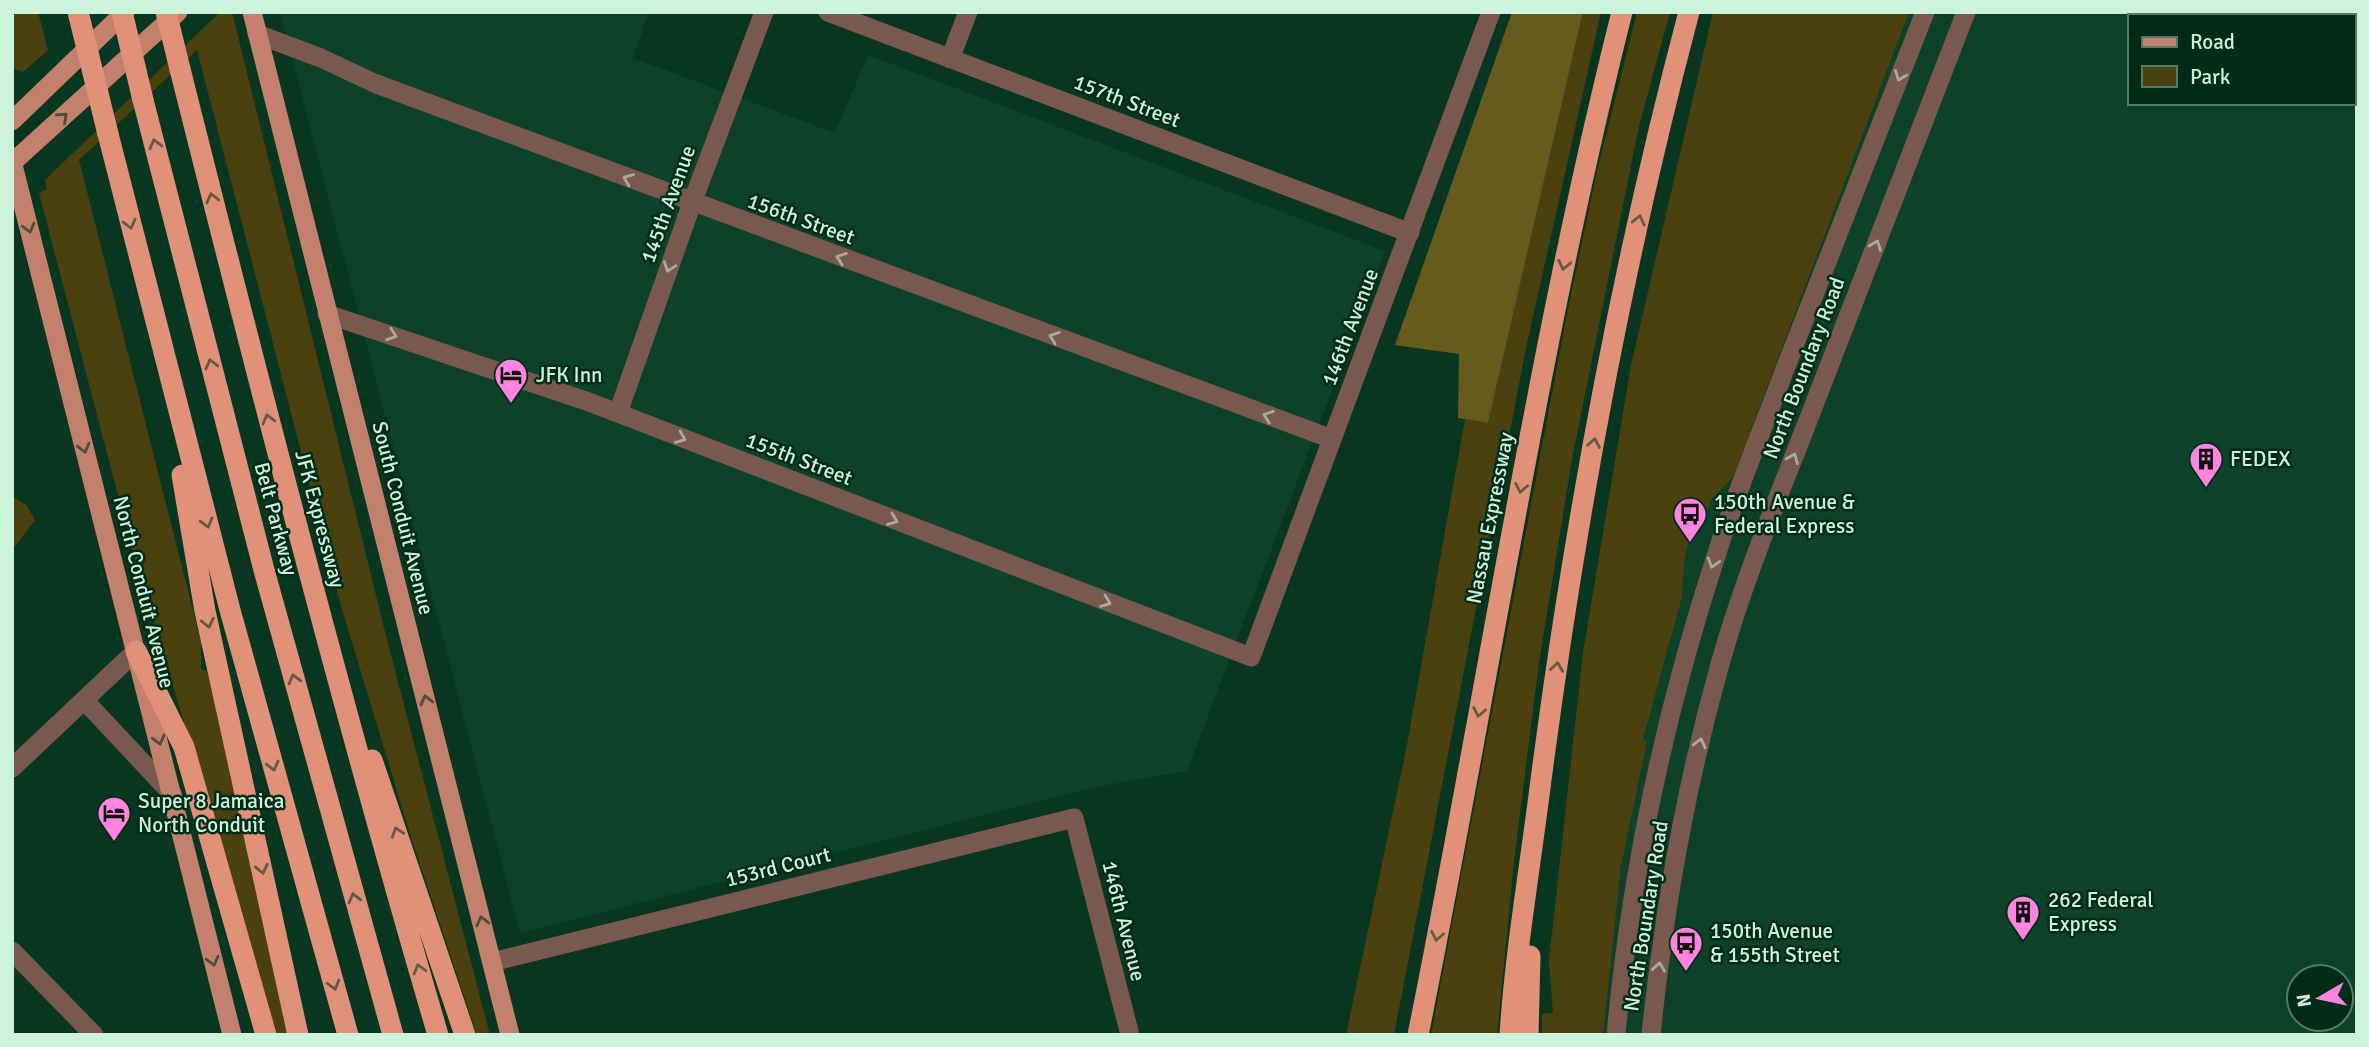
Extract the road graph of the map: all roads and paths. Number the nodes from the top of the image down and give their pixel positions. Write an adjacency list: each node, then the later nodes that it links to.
1 (78, 12): 21 (highway, one-way to 21, bridge)
2 (124, 12): 16 (main road); 39 (highway, Belt Parkway, one-way to 2, bridge)
3 (166, 12): 24 (highway, JFK Expressway, one-way to 3, bridge)
4 (178, 12): 17 (main road, one-way to 4)
5 (252, 12): 14 (main road, South Conduit Avenue)
6 (764, 12): 18 (street, 145th Avenue)
7 (828, 12): 15 (street, 157th Street)
8 (968, 12): 15 (street)
9 (1622, 12): 44 (highway, Nassau Expressway, one-way to 44)
10 (1689, 12): 30 (highway, one-way to 10)
11 (1925, 12): 47 (street, North Boundary Road, one-way to 47)
12 (1966, 12): 48 (street, North Boundary Road, one-way to 12)
13 (1489, 13): 19 (street, 146th Avenue)
14 (257, 34): 18 (street, 156th Street, one-way to 14); 20 (main road, South Conduit Avenue)
15 (950, 59): 19 (street, 157th Street)
16 (12, 121)
17 (12, 162): 25 (main road, North Conduit Avenue, one-way to 25)
18 (692, 203): 22 (street, 145th Avenue, one-way to 22); 23 (street, 156th Street, one-way to 18)
19 (1409, 233): 23 (street, 146th Avenue)
20 (327, 314): 22 (street, 155th Street, one-way to 22); 33 (main road, South Conduit Avenue, one-way to 20)
21 (159, 338): 37 (highway, one-way to 37); 38 (highway, one-way to 38)
22 (618, 413): 26 (street, 155th Street, one-way to 26)
23 (1332, 439): 26 (street, 146th Avenue)
24 (320, 617): 40 (highway, JFK Expressway, one-way to 24); 41 (highway, one-way to 24)
25 (136, 651): 27 (street); 29 (main road, North Conduit Avenue, one-way to 29); 36 (highway)
26 (1251, 657)
27 (84, 700): 28 (street); 29 (street)
28 (12, 768)
29 (173, 795): 35 (main road, North Conduit Avenue, one-way to 35)
30 (1538, 807): 45 (highway); 46 (highway)
31 (1074, 818): 33 (street, 153rd Court); 43 (street, 146th Avenue)
32 (12, 951): 34 (street)
33 (492, 962): 42 (main road, South Conduit Avenue)
34 (94, 1035)
35 (232, 1035)
36 (267, 1035)
37 (298, 1035)
38 (348, 1035)
39 (393, 1035)
40 (438, 1035)
41 (465, 1035)
42 (510, 1035)
43 (1130, 1035)
44 (1418, 1035)
45 (1510, 1035)
46 (1528, 1035)
47 (1616, 1035)
48 (1651, 1035)

